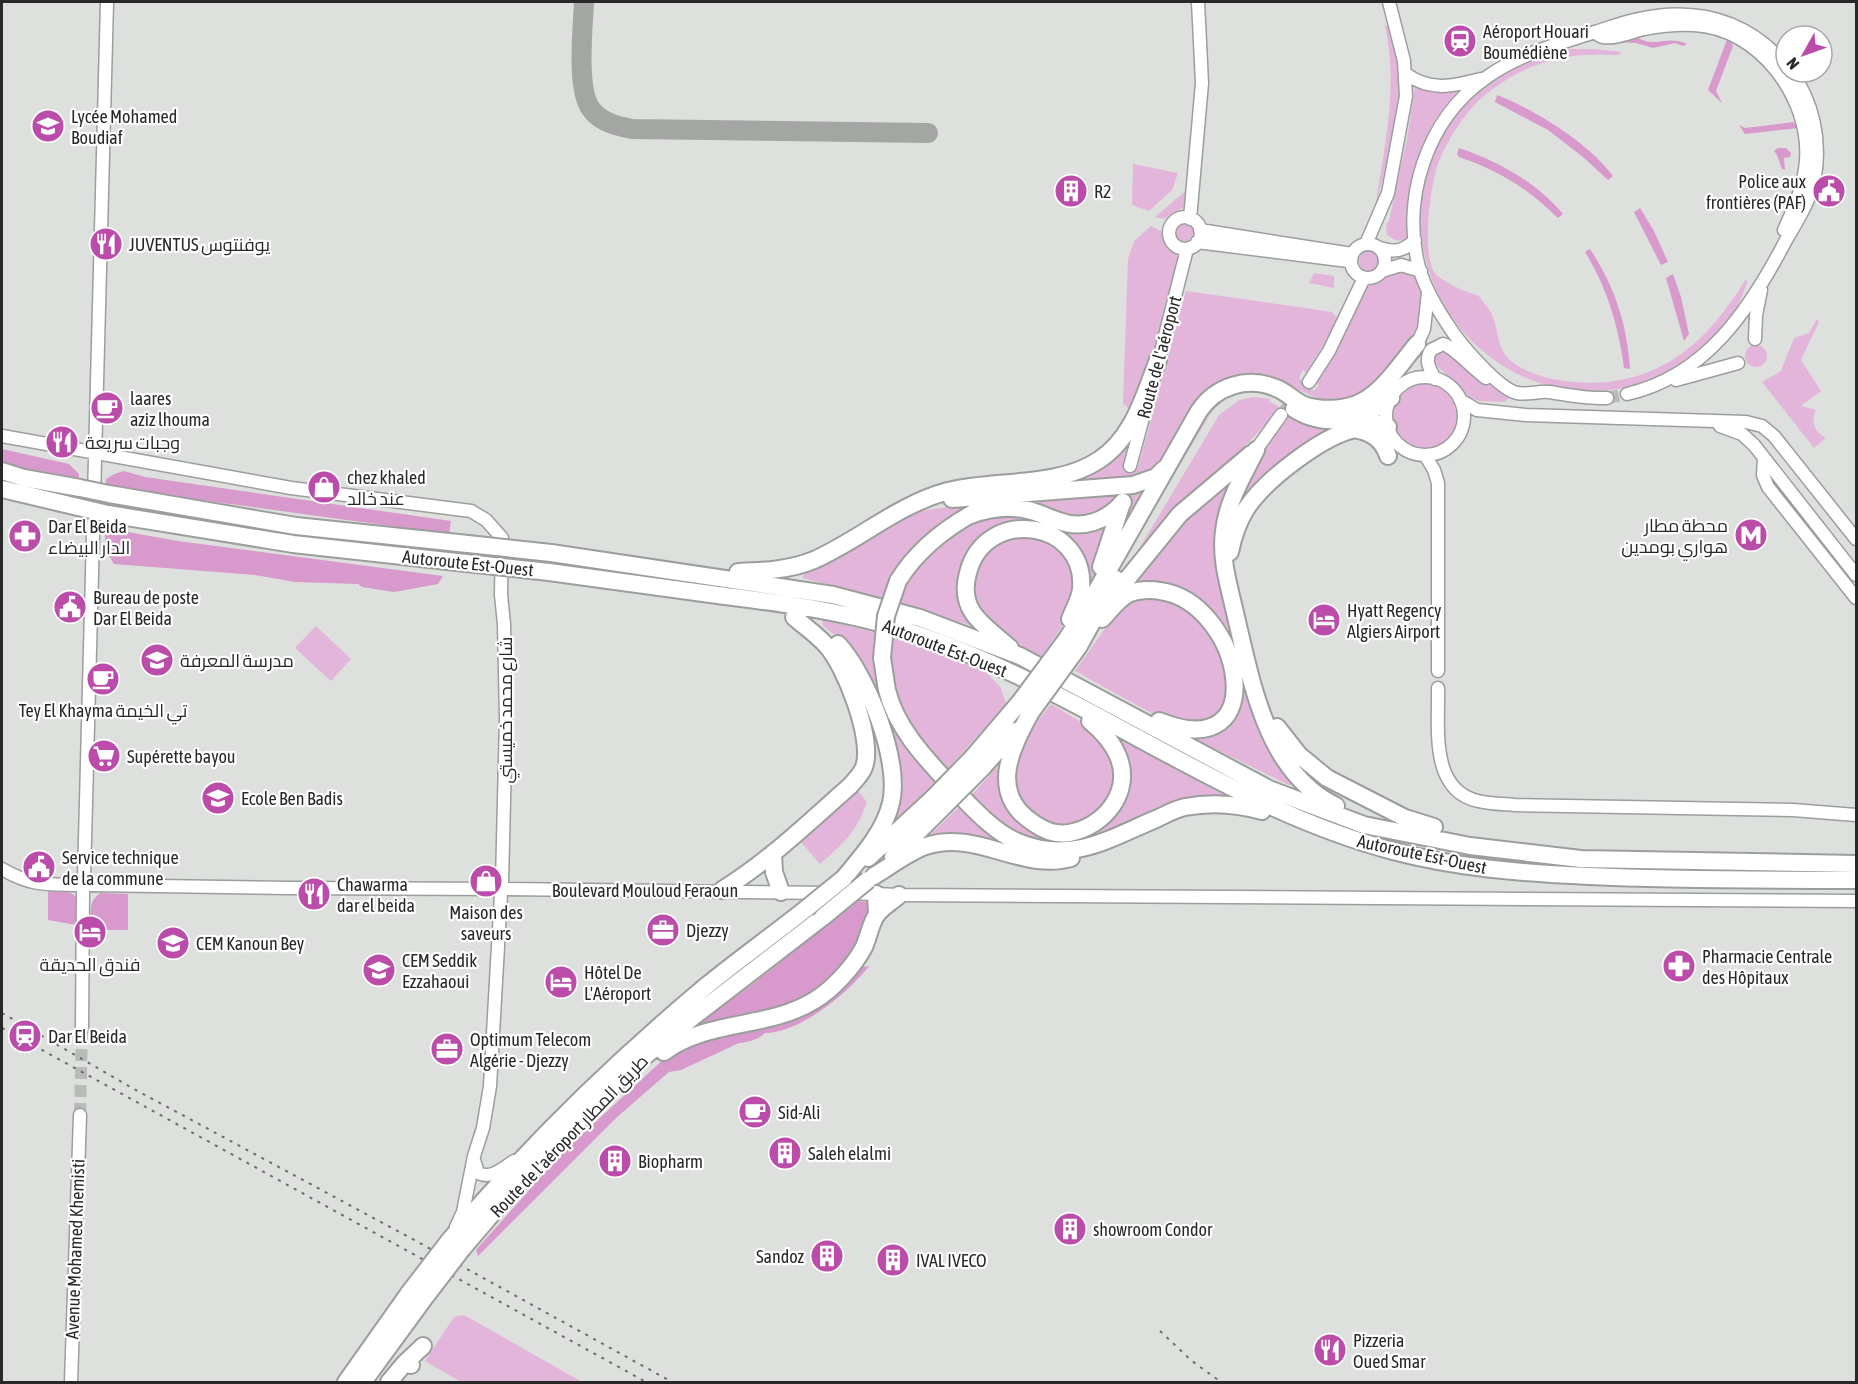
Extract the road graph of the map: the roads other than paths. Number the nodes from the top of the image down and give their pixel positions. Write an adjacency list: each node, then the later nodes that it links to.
1 (107, 2): 41 (main road)
2 (1198, 2): 9 (main road)
3 (1389, 2): 6 (main road)
4 (1595, 32): 5 (main road); 7 (main road); 15 (main road)
5 (1774, 52)
6 (1406, 74): 7 (main road); 12 (main road)
7 (1485, 78): 11 (main road)
8 (1798, 84): 15 (main road)
9 (1190, 219): 10 (main road); 10 (main road)
10 (1195, 240): 14 (main road); 23 (main road, Route de l'aéroport)
11 (1414, 240): 13 (main road); 16 (main road)
12 (1366, 244): 13 (main road); 14 (main road)
13 (1380, 248): 17 (main road)
14 (1352, 258): 18 (main road)
15 (1774, 262): 19 (main road)
16 (1421, 271): 17 (main road); 20 (main road)
17 (1382, 272): 18 (main road)
18 (1364, 278): 26 (main road)
19 (1763, 280): 21 (main road); 27 (main road)
20 (1428, 292): 22 (main road); 28 (main road)
21 (1755, 339)
22 (1417, 344): 29 (main road); 33 (highway)
23 (1158, 360): 46 (main road, Route de l'aéroport); 50 (highway)
24 (1738, 363): 27 (main road)
25 (1435, 379): 28 (main road); 29 (main road); 32 (main road)
26 (1309, 382)
27 (1663, 382): 30 (main road)
28 (1511, 391): 31 (main road)
29 (1395, 392): 33 (highway); 38 (main road)
30 (1627, 394)
31 (1607, 398)
32 (1460, 400): 35 (main road); 42 (main road)
33 (1326, 408): 36 (highway)
34 (1281, 415): 40 (main road)
35 (1685, 420): 44 (main road); 52 (main road)
36 (1199, 421): 38 (highway); 45 (highway); 58 (highway)
37 (1353, 429): 38 (highway); 43 (highway); 55 (highway)
38 (1388, 429): 42 (main road)
39 (2, 436): 41 (main road)
40 (1256, 450): 55 (highway); 58 (highway)
41 (95, 453): 80 (main road); 81 (main road, شارع محمد خميستي)
42 (1425, 455): 63 (main road)
43 (1388, 456)
44 (1764, 458): 54 (main road); 56 (main road)
45 (1169, 464): 49 (highway); 58 (highway)
46 (1130, 466)
47 (2, 471): 53 (highway, Autoroute Est-Ouest, bridge)
48 (2, 489): 57 (highway, Autoroute Est-Ouest, bridge)
49 (1008, 495): 50 (highway); 51 (highway)
50 (909, 505): 53 (highway)
51 (968, 516): 58 (highway); 72 (highway, bridge)
52 (1857, 539)
53 (696, 573): 62 (highway, Autoroute Est-Ouest)
54 (1857, 575)
55 (1230, 589): 60 (highway)
56 (1857, 598)
57 (759, 600): 59 (highway); 66 (highway, Autoroute Est-Ouest)
58 (1092, 611): 61 (highway)
59 (794, 617): 73 (highway); 77 (highway)
60 (1242, 640): 71 (highway); 74 (highway)
61 (1072, 643): 62 (highway); 65 (highway); 67 (highway, bridge)
62 (1020, 656): 65 (highway, Autoroute Est-Ouest)
63 (1438, 671)
64 (1438, 688): 69 (main road)
65 (1094, 694): 71 (highway, Autoroute Est-Ouest)
66 (1058, 696): 67 (highway); 70 (highway, Autoroute Est-Ouest)
67 (1025, 707): 68 (highway, bridge)
68 (940, 801): 77 (highway); 79 (highway)
69 (1857, 815)
70 (1317, 827): 72 (highway); 78 (highway, Autoroute Est-Ouest)
71 (1413, 833): 74 (highway, Autoroute Est-Ouest)
72 (1112, 839): 79 (highway)
73 (773, 853): 82 (highway); 83 (highway)
74 (1527, 853): 75 (highway, Autoroute Est-Ouest)
75 (1857, 864)
76 (2, 869): 80 (main road, Boulevard Mouloud Feraoun)
77 (844, 878): 90 (highway, Route de l'aéroport طريق المطار, bridge)
78 (1857, 880)
79 (873, 883): 83 (main road, Boulevard Mouloud Feraoun); 84 (main road, Boulevard Mouloud Feraoun); 86 (highway); 89 (highway, Route de l'aéroport طريق المطار, bridge)
80 (84, 884): 81 (main road, Boulevard Mouloud Feraoun); 87 (main road)
81 (502, 888): 82 (main road, Boulevard Mouloud Feraoun); 91 (main road, شارع محمد خميستي)
82 (722, 890): 83 (main road, Boulevard Mouloud Feraoun)
83 (781, 892)
84 (899, 895): 85 (main road, Boulevard Mouloud Feraoun); 86 (highway)
85 (1857, 902)
86 (877, 914): 89 (highway)
87 (82, 1029)
88 (80, 1115): 96 (main road, Avenue Mohamed Khemisti)
89 (564, 1135): 92 (highway, Route de l'aéroport طريق المطار)
90 (531, 1150): 91 (main road); 92 (highway, Route de l'aéroport طريق المطار)
91 (474, 1155): 92 (main road, شارع محمد خميستي)
92 (455, 1245): 93 (highway, bridge)
93 (416, 1297): 95 (highway); 97 (highway)
94 (423, 1346): 100 (highway)
95 (384, 1353): 98 (highway); 99 (highway)
96 (71, 1383)
97 (346, 1383)
98 (363, 1383)
99 (372, 1383)
100 (390, 1383)

